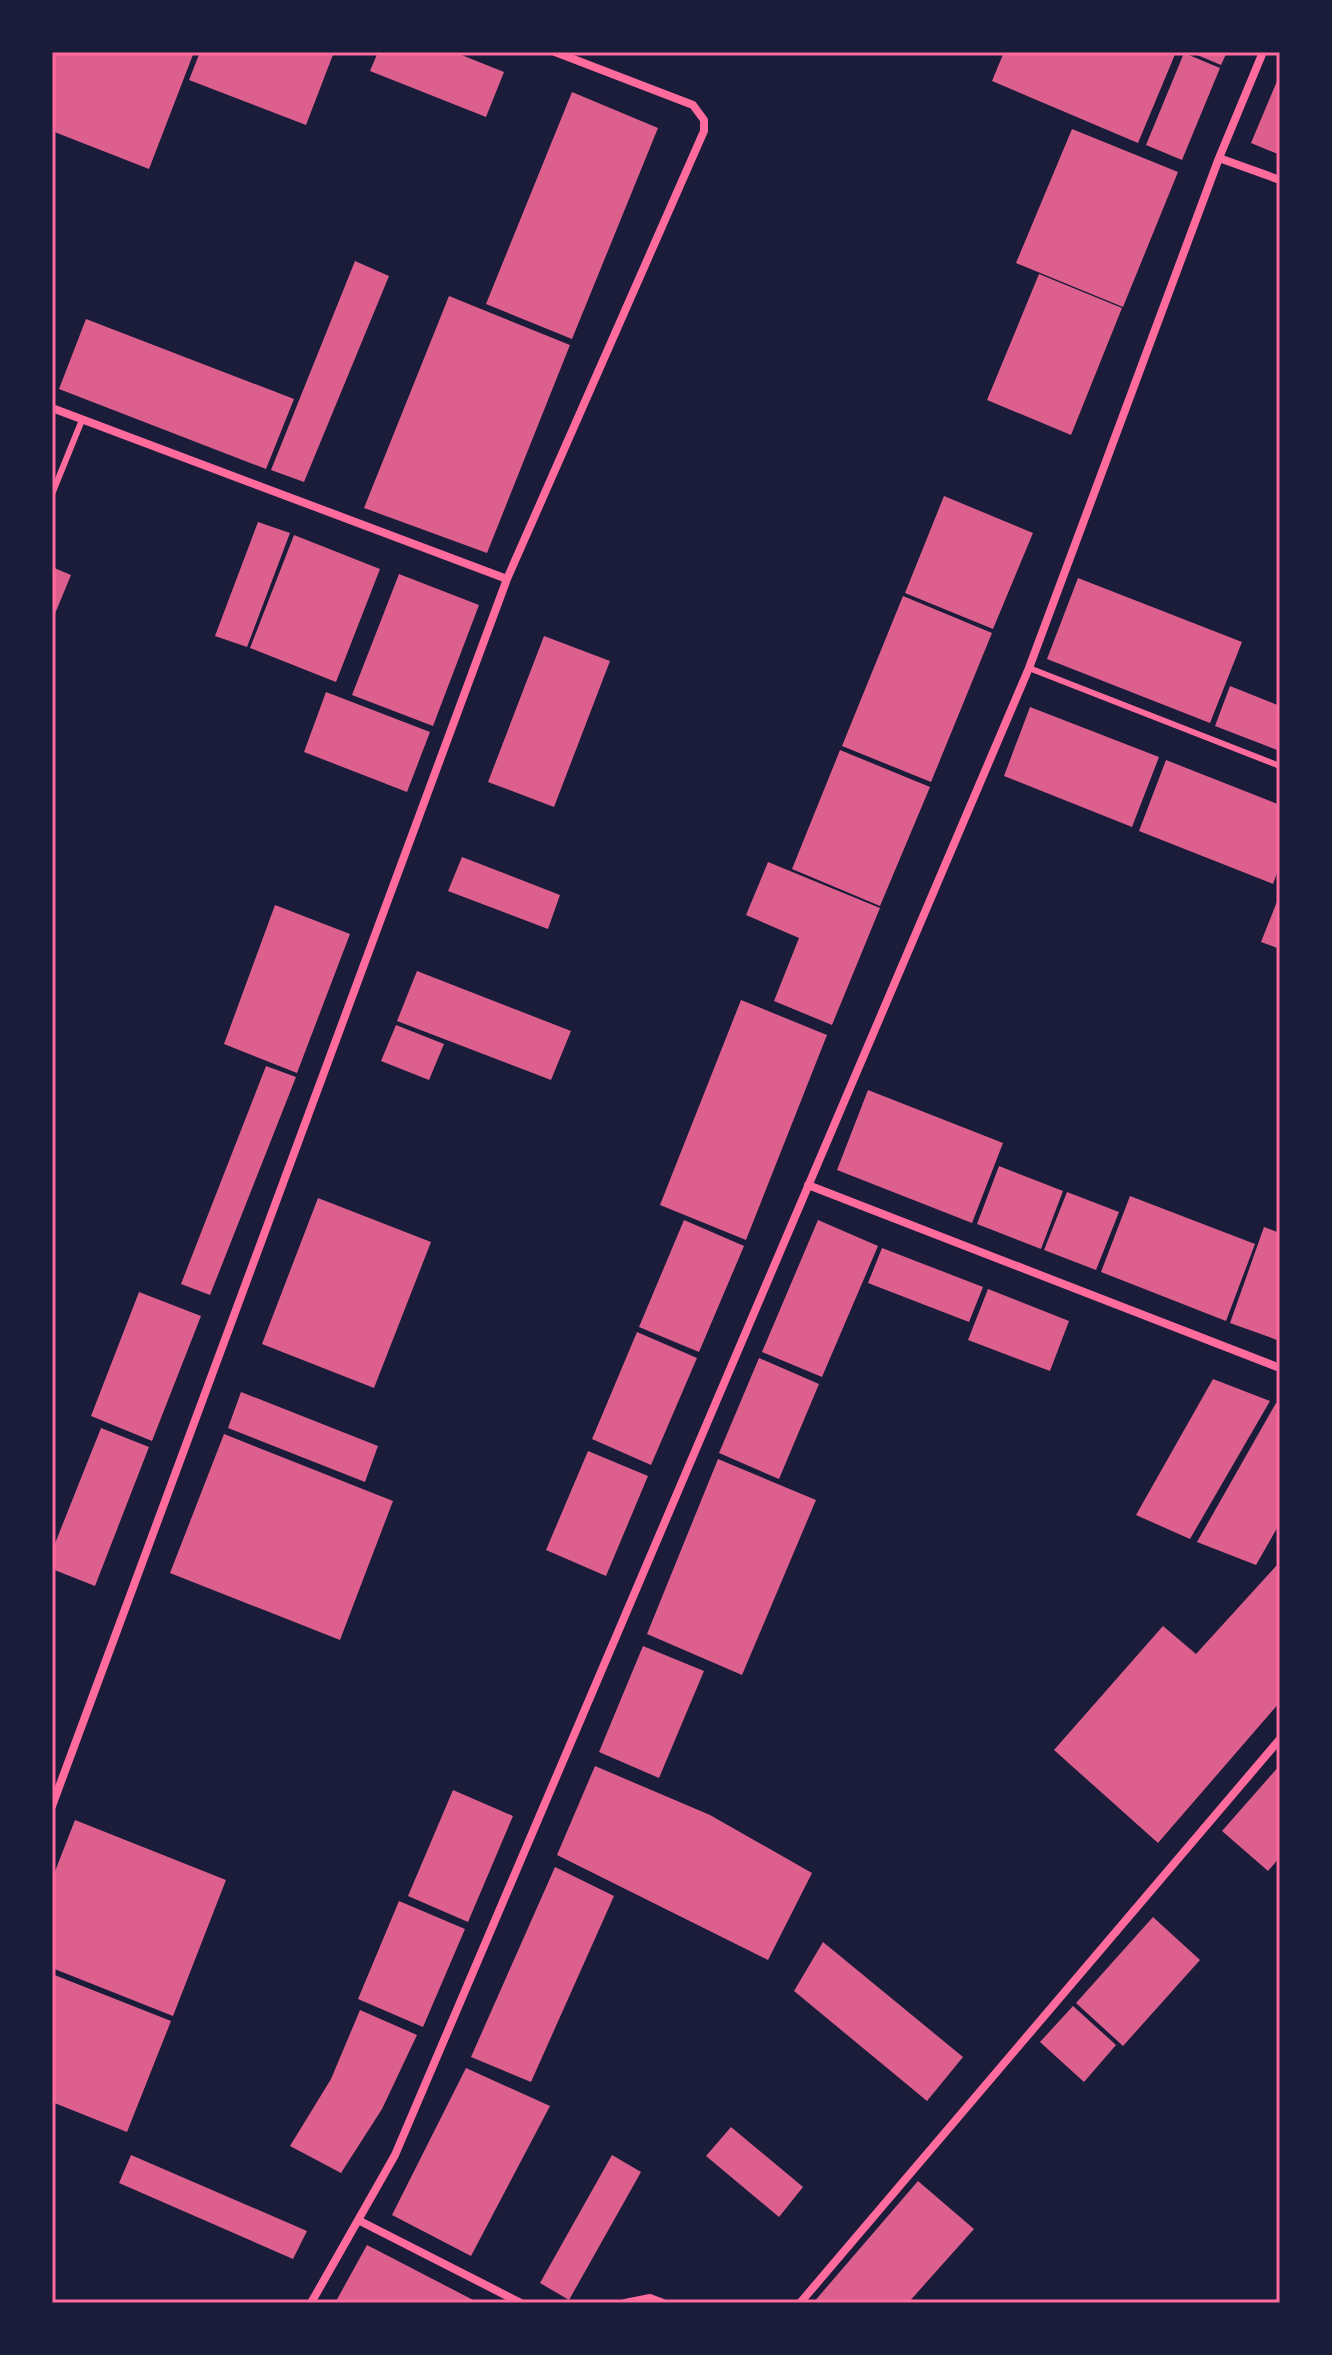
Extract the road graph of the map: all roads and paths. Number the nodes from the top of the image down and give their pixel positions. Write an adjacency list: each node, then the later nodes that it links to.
1 (555, 52): 8 (street)
2 (1263, 52): 3 (street)
3 (1219, 158): 4 (street); 9 (street)
4 (1280, 180)
5 (52, 408): 6 (street)
6 (82, 420): 7 (lane); 8 (street)
7 (52, 494)
8 (507, 579): 14 (street)
9 (1029, 668): 10 (lane); 11 (street)
10 (1280, 766)
11 (808, 1185): 12 (street); 15 (street)
12 (1280, 1368)
13 (1280, 1739): 20 (street)
14 (52, 1806)
15 (358, 2220): 16 (street); 17 (street)
16 (311, 2303)
17 (521, 2303)
18 (625, 2303): 19 (street)
19 (663, 2303)
20 (800, 2303)

